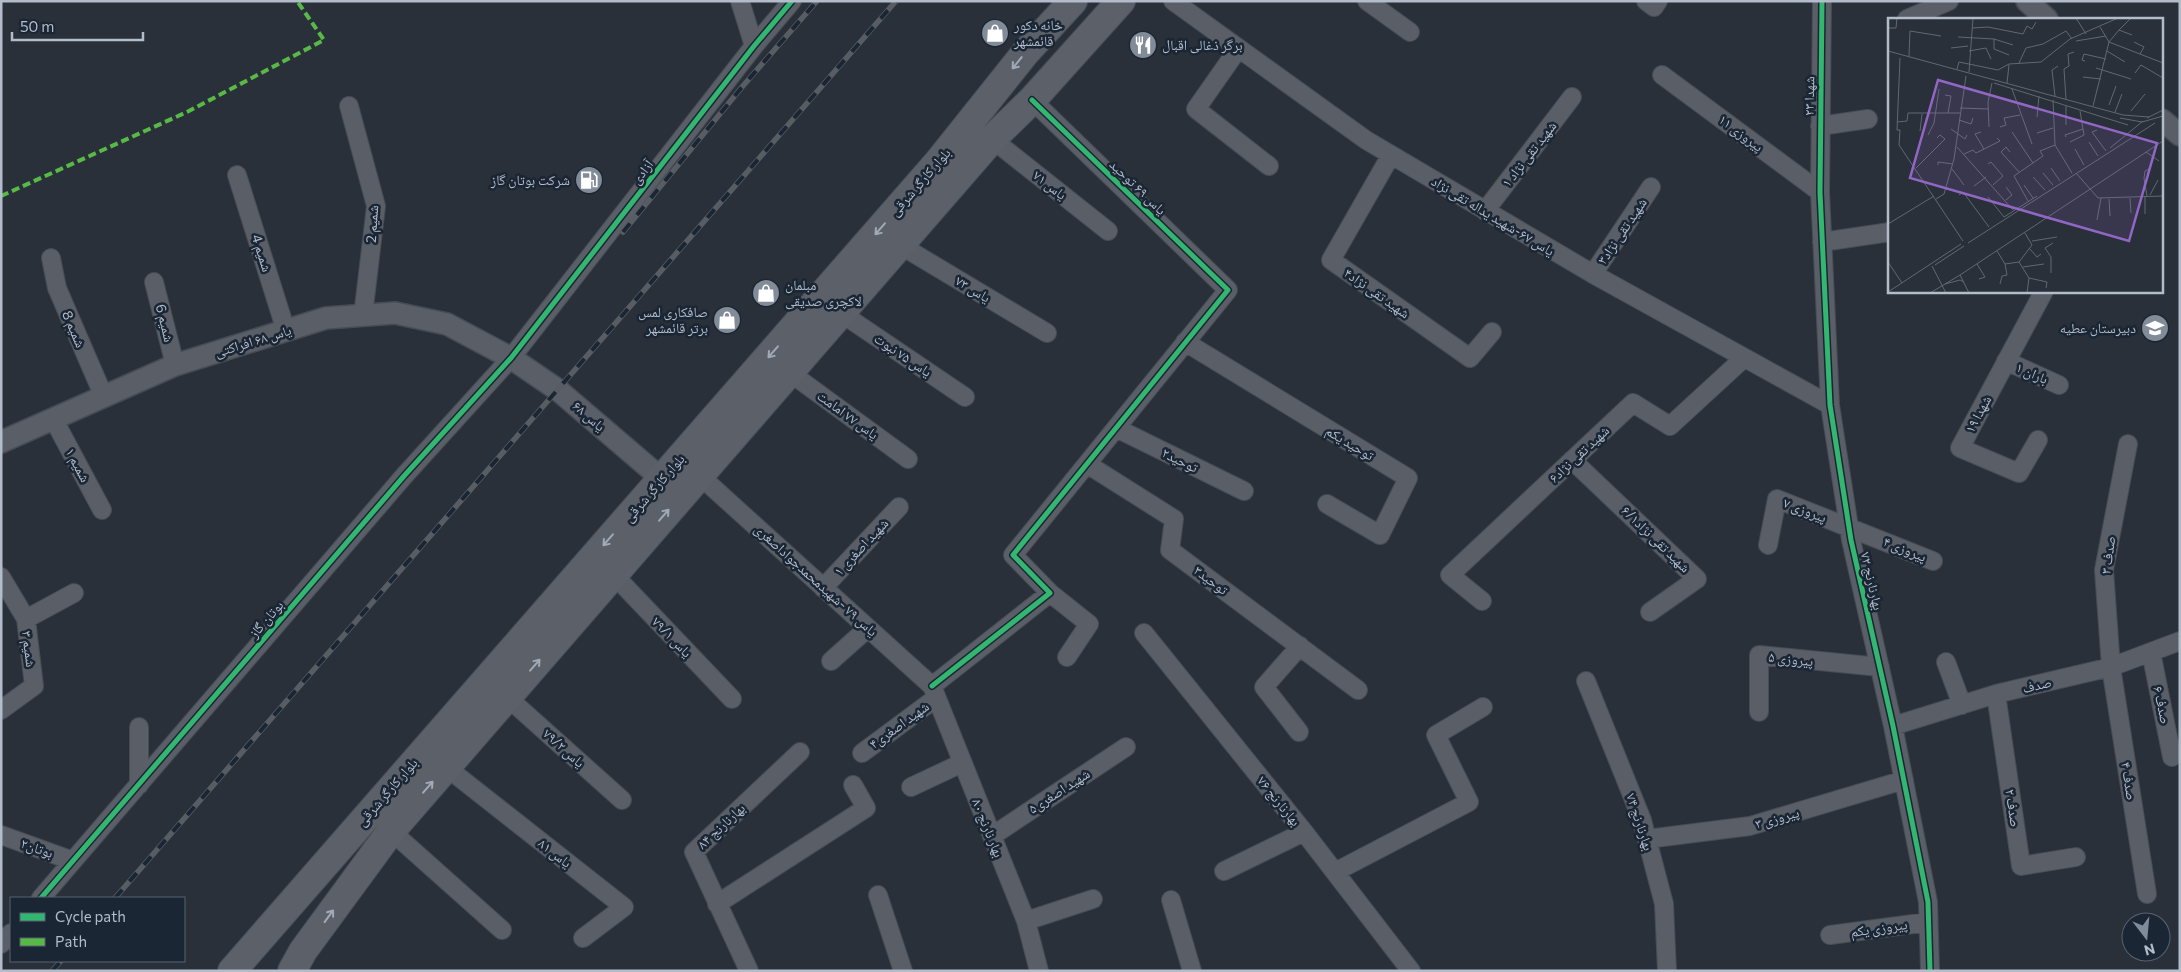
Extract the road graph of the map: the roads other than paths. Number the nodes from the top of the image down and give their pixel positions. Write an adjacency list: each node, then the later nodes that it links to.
1 (740, 1): 13 (street)
2 (792, 1): 13 (street, آزادی)
3 (1073, 1): 62 (main road, بلوار کارگر شرقی, one-way to 62)
4 (1121, 1): 17 (main road, بلوار کارگر شرقی)
5 (1173, 1): 14 (street, یاس ۶۷-شهید یداله تقی نژاد)
6 (1367, 1): 12 (street)
7 (1822, 1): 21 (street, شهدا ۲۳)
8 (1949, 1): 10 (street)
9 (2027, 1): 11 (street)
10 (1909, 18)
11 (2046, 18)
12 (1410, 32)
13 (754, 46): 44 (street, آزادی)
14 (1238, 49): 24 (street, یاس ۶۷-شهید یداله تقی نژاد); 25 (street)
15 (1662, 75): 28 (street, پیروزی ۱۱)
16 (1572, 97): 29 (street, شهید تقی نژاد ۱)
17 (1032, 100): 23 (main road, بلوار کارگر شرقی); 43 (street, یاس ۶۹ توحید)
18 (349, 106): 39 (street, شمیم 2)
19 (1868, 119): 21 (street)
20 (2164, 122): 22 (street)
21 (1820, 126): 28 (street, شهدا ۲۳)
22 (2180, 135)
23 (992, 139): 30 (street, یاس ۷۱); 33 (main road, بلوار کارگر شرقی)
24 (1391, 155): 29 (street, یاس ۶۷-شهید یداله تقی نژاد); 41 (street, شهید تقی نژاد۴)
25 (1269, 166)
26 (238, 175): 40 (street, شمیم 4)
27 (1651, 187): 35 (street, شهید تقی نژاد۳)
28 (1820, 192): 32 (street, بهارنارنج ۷۲)
29 (1485, 211): 35 (street, یاس ۶۷-شهید یداله تقی نژاد)
30 (1108, 231)
31 (1888, 232): 32 (street)
32 (1822, 242): 52 (street, بهارنارنج ۷۲)
33 (900, 245): 38 (main road, بلوار کارگر شرقی); 42 (street, یاس ۷۳)
34 (51, 258): 50 (street, شمیم 8)
35 (1592, 274): 45 (street, یاس ۶۷-شهید یداله تقی نژاد)
36 (154, 282): 47 (street, شمیم 6)
37 (2043, 292): 46 (street, شهدا ۱۹)
38 (841, 313): 48 (main road, بلوار کارگر شرقی); 51 (street, یاس ۷۵ نبوت)
39 (363, 316): 40 (street, یاس ۶۸ افراکتی); 44 (street, یاس ۶۸ افراکتی)
40 (286, 331): 47 (street, یاس ۶۸ افراکتی)
41 (1492, 332)
42 (1047, 333)
43 (1186, 342): 54 (street); 64 (street, توحید یکم)
44 (511, 358): 62 (street, یاس ۶۸); 108 (street, بوتان گاز)
45 (1744, 358): 52 (street, یاس ۶۷-شهید یداله تقی نژاد); 59 (street, شهید تقی نژاد۶)
46 (2006, 361): 49 (street, باران ۱); 55 (street, شهدا ۱۹)
47 (175, 365): 50 (street, یاس ۶۸ افراکتی)
48 (789, 372): 58 (street, یاس ۷۷ امامت); 61 (main road, بلوار کارگر شرقی)
49 (2059, 385)
50 (104, 397): 53 (street, یاس ۶۸ افراکتی)
51 (965, 397)
52 (1830, 406): 67 (street, بهارنارنج ۷۲)
53 (54, 420): 56 (street, یاس ۶۸ افراکتی); 66 (street, شمیم ۱)
54 (1116, 428): 60 (street); 63 (street, توحید۲)
55 (2038, 440)
56 (1, 442)
57 (2128, 444): 87 (street, صدف ۳)
58 (908, 459)
59 (1572, 460): 75 (street, شهید تقی نژاد۶); 76 (street, شهید تقی نژاد۶/۱)
60 (1087, 464): 73 (street); 81 (street, توحید۳)
61 (699, 474): 70 (main road, بلوار کارگر شرقی, one-way to 61); 72 (street, یاس ۷۹ -شهیدمحمدجواداصغری)
62 (662, 479): 134 (main road, بلوار کارگر شرقی, one-way to 134)
63 (1244, 491)
64 (1326, 504)
65 (899, 507): 72 (street, شهید اصغری ۱)
66 (102, 510)
67 (1849, 526): 68 (street, پیروزی ۷); 69 (street, پیروزی ۴); 86 (street, بهارنارنج ۷۲)
68 (1768, 544)
69 (1933, 561)
70 (613, 574): 92 (main road, بلوار کارگر شرقی, one-way to 70); 93 (street, یاس ۷۹/۱)
71 (1, 577): 77 (street, شمیم ۳)
72 (823, 588): 78 (street, یاس ۷۹ -شهیدمحمدجواداصغری)
73 (1050, 592): 83 (street); 90 (street, شهید اصغری۴)
74 (74, 593): 77 (street)
75 (1482, 601)
76 (1650, 612)
77 (26, 619): 96 (street, شمیم ۳)
78 (868, 628): 84 (street); 90 (street, یاس ۷۹ -شهیدمحمدجواداصغری)
79 (1144, 633): 113 (street, بهارنارنج ۷۶)
80 (2180, 641): 82 (street, صدف)
81 (1300, 646): 89 (street, توحید۳); 100 (street)
82 (2151, 652): 87 (street, صدف); 104 (street, صدف ۶)
83 (1067, 657)
84 (830, 661)
85 (1946, 662): 94 (street)
86 (1880, 667): 97 (street, پیروزی ۵); 98 (street, بهارنارنج ۷۲)
87 (2111, 667): 91 (street, صدف); 121 (street, صدف ۴)
88 (1586, 681): 116 (street, بهارنارنج ۷۴)
89 (1358, 690)
90 (934, 692): 103 (street, شهید اصغری۴); 105 (street, بهار نارنج ۸۰)
91 (1996, 694): 94 (street, صدف); 117 (street, صدف ۲)
92 (507, 697): 106 (main road, بلوار کارگر شرقی); 111 (street, یاس ۷۹/۲)
93 (732, 699)
94 (1962, 705): 98 (street, صدف)
95 (1483, 707): 120 (street)
96 (1, 710)
97 (1759, 712)
98 (1893, 726): 107 (street, بهارنارنج ۷۲)
99 (140, 727): 108 (street)
100 (1299, 732)
101 (1126, 747): 115 (street, شهید اصغری۵)
102 (800, 752): 126 (street, بهارنارنج ۸۴)
103 (862, 752)
104 (2172, 757)
105 (962, 763): 110 (street); 115 (street, بهار نارنج ۸۰)
106 (446, 767): 112 (main road, بلوار کارگر شرقی, one-way to 106); 132 (street, یاس ۸۱)
107 (1904, 780): 116 (street, پیروزی ۳); 128 (street, بهارنارنج ۷۲)
108 (139, 785): 118 (street, بوتان گاز)
109 (854, 785): 126 (street)
110 (911, 787)
111 (622, 800)
112 (391, 830): 129 (street); 135 (main road, بلوار کارگر شرقی, one-way to 112)
113 (1304, 832): 119 (street); 120 (street, بهارنارنج ۷۶)
114 (1, 835): 118 (street, بوتان۲)
115 (992, 836): 127 (street, بهار نارنج ۸۰)
116 (1647, 839): 141 (street, بهارنارنج ۷۴)
117 (2076, 857)
118 (73, 860): 123 (street, بوتان گاز)
119 (1224, 871)
120 (1335, 872): 140 (street, بهارنارنج ۷۶)
121 (2147, 894)
122 (878, 895): 137 (street)
123 (42, 897)
124 (1094, 900): 127 (street)
125 (1171, 900): 139 (street)
126 (717, 904): 136 (street, بهارنارنج ۸۴)
127 (1026, 921): 138 (street, بهار نارنج ۸۰)
128 (1928, 922): 131 (street, پیروزی یکم); 142 (street, بهارنارنج ۷۲)
129 (502, 930)
130 (10, 934): 133 (street)
131 (1830, 935)
132 (583, 938)
133 (1, 944)
134 (241, 965)
135 (294, 966)
136 (749, 971)
137 (902, 971)
138 (1038, 971)
139 (1192, 971)
140 (1411, 971)
141 (1667, 971)
142 (1930, 971)

